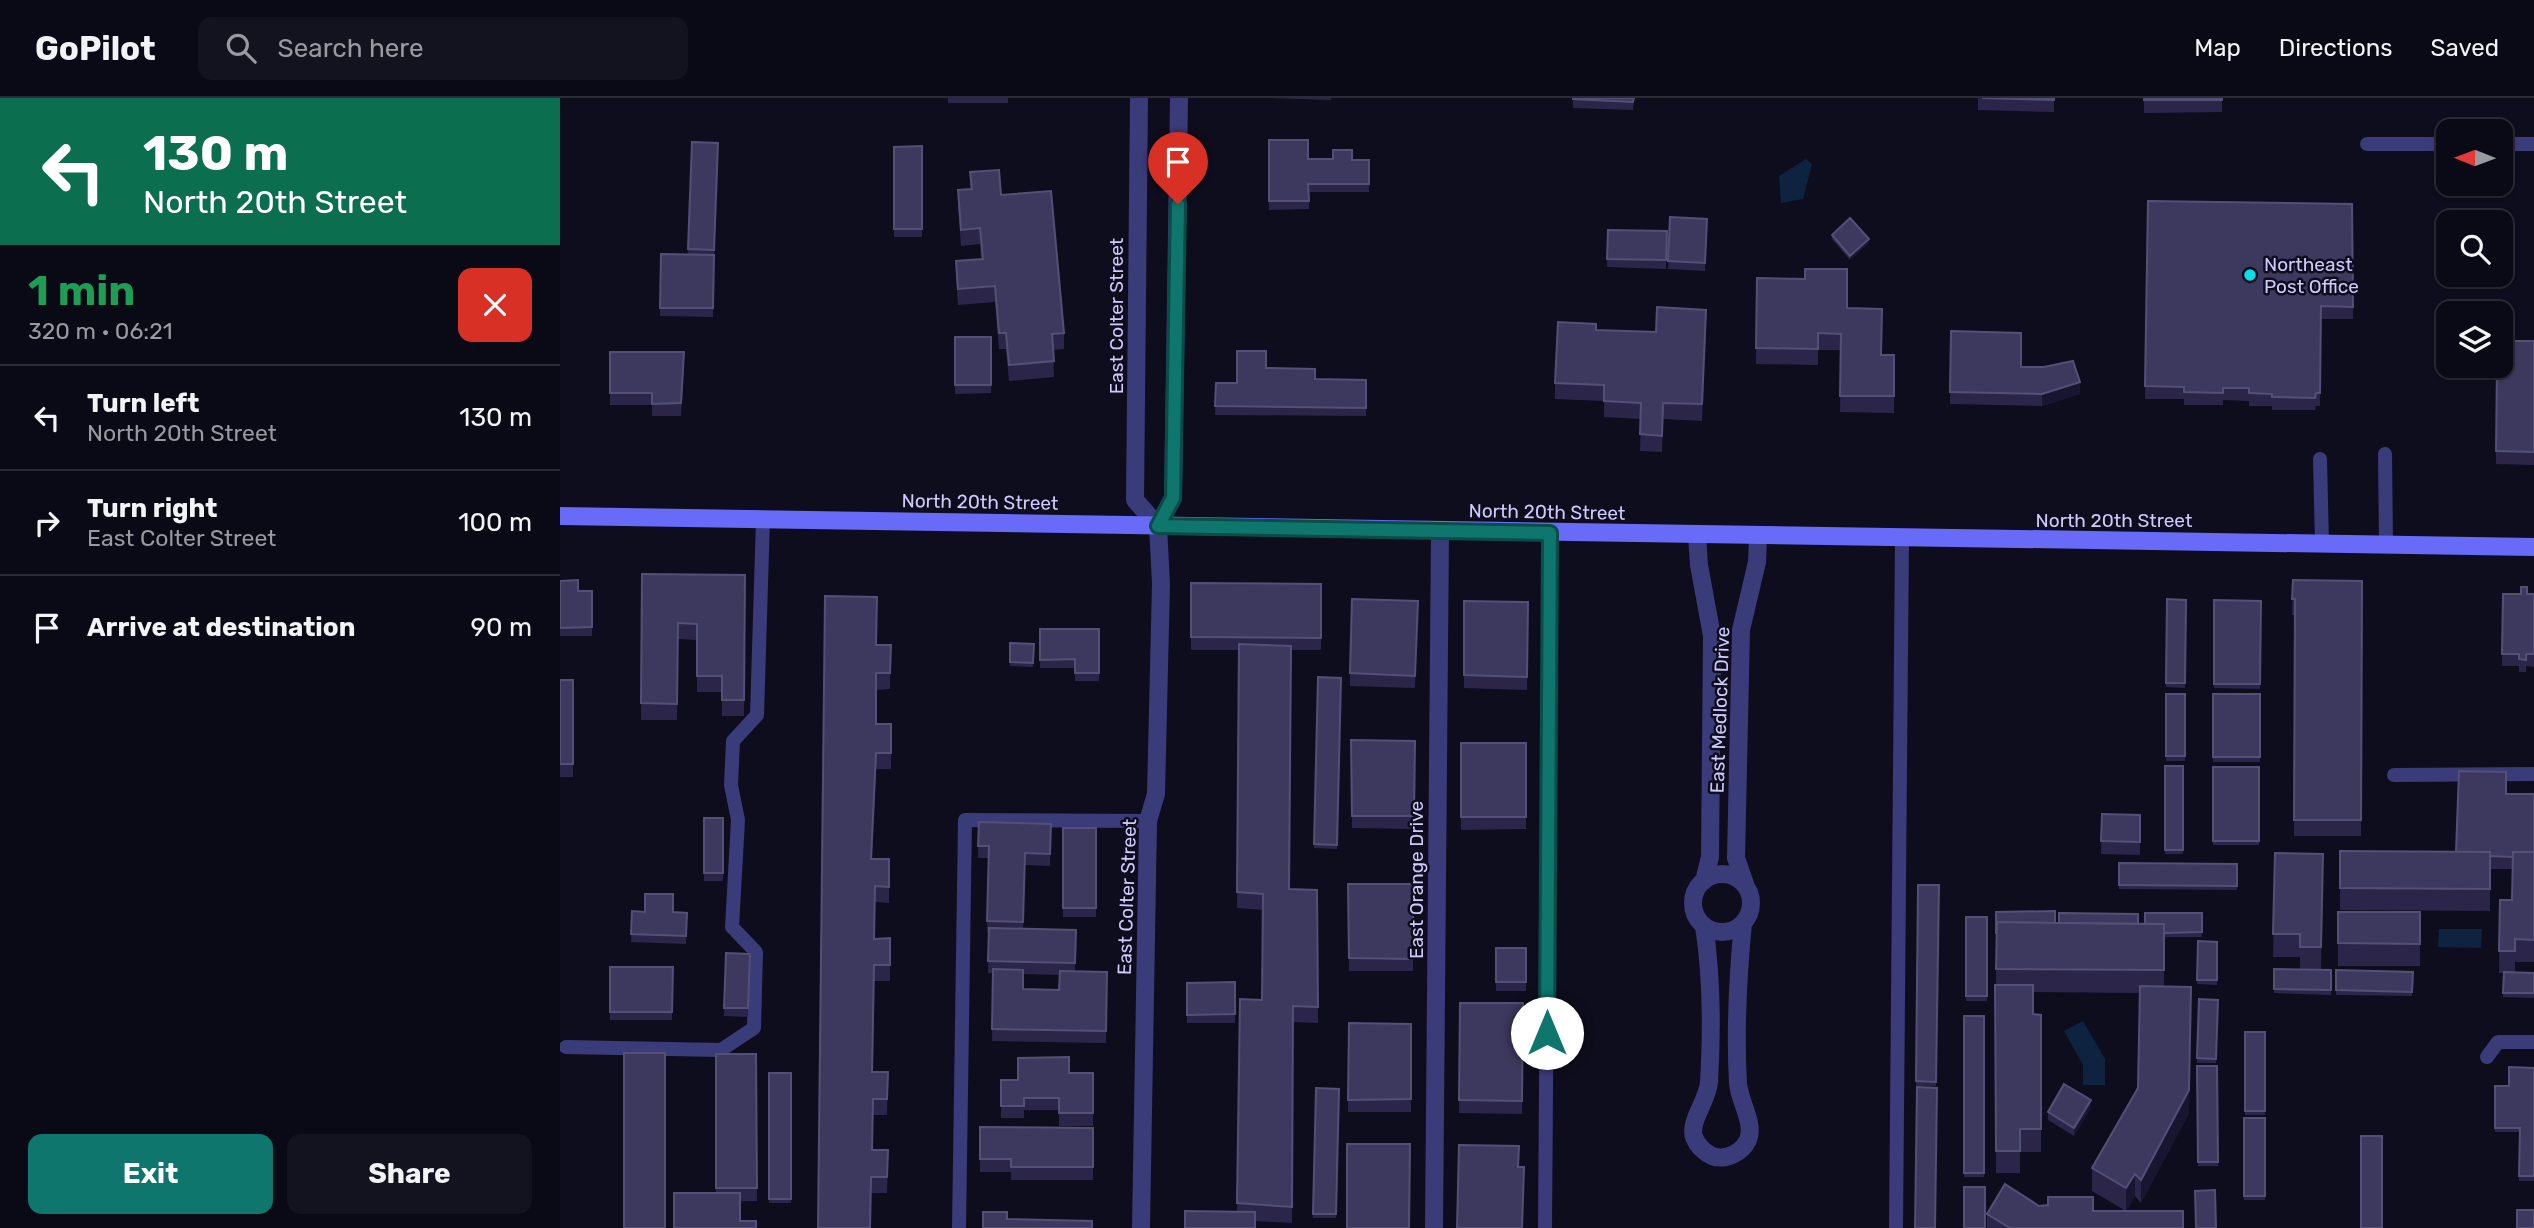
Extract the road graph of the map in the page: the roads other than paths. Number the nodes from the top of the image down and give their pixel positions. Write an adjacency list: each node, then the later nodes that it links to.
1 (1139, 98): 11 (street, East Colter Street)
2 (1179, 98): 11 (street, East Colter Street)
3 (2367, 144): 4 (lane)
4 (2436, 144)
5 (2513, 144): 6 (lane)
6 (2534, 144)
7 (2385, 454): 18 (lane)
8 (2320, 459): 17 (lane)
9 (560, 516): 10 (street, North 20th Street)
10 (763, 519): 11 (street, North 20th Street); 28 (lane)
11 (1158, 526): 12 (street, North 20th Street); 22 (street, East Colter Street)
12 (1440, 532): 13 (street, North 20th Street); 32 (street, East Orange Drive)
13 (1550, 533): 14 (street, North 20th Street); 33 (lane)
14 (1697, 535): 15 (street, North 20th Street); 23 (street, East Medlock Drive)
15 (1758, 537): 16 (street, North 20th Street); 24 (street, East Medlock Drive)
16 (1902, 539): 17 (street, North 20th Street); 34 (lane)
17 (2322, 544): 18 (street, North 20th Street)
18 (2386, 545): 19 (street, North 20th Street)
19 (2534, 547)
20 (2534, 774): 21 (lane)
21 (2394, 775)
22 (1148, 821): 30 (lane); 31 (street, East Colter Street)
23 (1704, 881): 24 (street); 26 (street, East Medlock Drive)
24 (1745, 884): 25 (street, East Medlock Drive)
25 (1743, 923): 26 (street); 26 (street, East Medlock Drive)
26 (1704, 926)
27 (2534, 1042): 29 (lane)
28 (566, 1046)
29 (2487, 1057)
30 (959, 1228)
31 (1141, 1228)
32 (1434, 1228)
33 (1545, 1228)
34 (1896, 1228)

